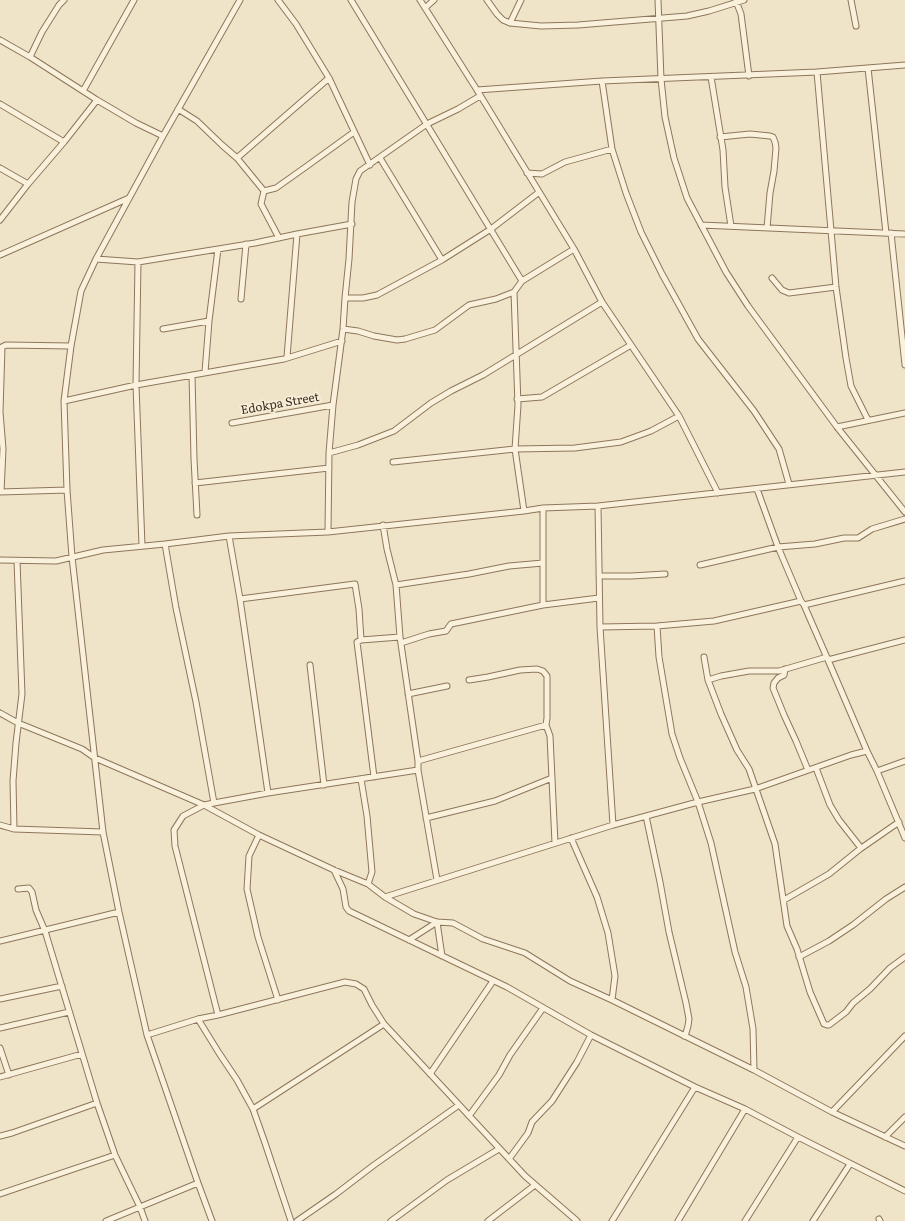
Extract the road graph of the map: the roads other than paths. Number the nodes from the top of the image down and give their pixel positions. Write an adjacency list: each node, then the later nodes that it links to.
1 (64, 0): 19 (street)
2 (134, 0): 29 (street)
3 (240, 0): 33 (street)
4 (278, 0): 25 (street)
5 (351, 0): 34 (street)
6 (420, 0): 14 (street)
7 (434, 0): 14 (street)
8 (487, 0): 16 (street)
9 (521, 0): 16 (street)
10 (658, 0): 15 (street)
11 (744, 0): 13 (street)
12 (851, 0): 17 (street)
13 (736, 1): 15 (street); 23 (street)
14 (425, 8): 28 (street)
15 (659, 18): 16 (street); 26 (street)
16 (510, 23)
17 (856, 26)
18 (0, 40): 19 (street)
19 (30, 57): 29 (street)
20 (905, 65): 21 (street)
21 (868, 68): 22 (street); 56 (street)
22 (817, 72): 23 (street); 55 (street)
23 (749, 76): 24 (street)
24 (711, 77): 26 (street); 37 (street)
25 (329, 78): 35 (street); 40 (street)
26 (661, 79): 27 (street); 51 (street)
27 (602, 81): 28 (street); 39 (street)
28 (477, 90): 30 (street)
29 (83, 91): 31 (street)
30 (480, 96): 34 (street); 44 (street)
31 (97, 100): 36 (street); 38 (street)
32 (0, 104): 38 (street)
33 (178, 109): 36 (street); 40 (street)
34 (427, 124): 41 (street); 54 (street)
35 (354, 132): 42 (street); 46 (street)
36 (163, 136): 48 (street)
37 (720, 137): 52 (street); 53 (street)
38 (64, 142): 45 (street)
39 (612, 149): 44 (street); 101 (street)
40 (237, 158): 46 (street)
41 (380, 158): 42 (street); 65 (street)
42 (370, 164): 50 (street)
43 (0, 168): 45 (street)
44 (527, 173): 47 (street)
45 (28, 184): 49 (street)
46 (264, 191): 59 (street)
47 (538, 193): 54 (street); 62 (street)
48 (130, 198): 63 (street); 64 (street)
49 (0, 220)
50 (352, 224): 57 (street); 71 (street)
51 (701, 225): 52 (street); 93 (street)
52 (731, 226): 53 (street)
53 (767, 228): 55 (street)
54 (491, 229): 65 (street); 68 (street)
55 (832, 231): 56 (street); 69 (street)
56 (888, 233): 58 (street); 82 (street)
57 (297, 234): 59 (street); 81 (street)
58 (905, 234)
59 (279, 238): 60 (street)
60 (246, 244): 61 (street); 72 (street)
61 (218, 249): 66 (street); 74 (street)
62 (574, 249): 68 (street); 73 (street)
63 (0, 255)
64 (96, 259): 66 (street); 79 (street)
65 (442, 260): 71 (street)
66 (138, 262): 85 (street)
67 (772, 278): 69 (street)
68 (522, 281): 70 (street)
69 (836, 287): 91 (street)
70 (514, 292): 75 (street); 80 (street)
71 (345, 298): 75 (street)
72 (241, 299)
73 (602, 302): 78 (street); 80 (street)
74 (209, 321): 76 (street); 83 (street)
75 (343, 329): 77 (street)
76 (163, 330)
77 (342, 341): 81 (street); 88 (street)
78 (631, 345): 86 (street); 90 (street)
79 (71, 346): 87 (street); 104 (street)
80 (516, 354): 86 (street); 95 (street)
81 (287, 357): 83 (street)
82 (905, 365)
83 (205, 372): 84 (street)
84 (192, 375): 85 (street); 100 (street)
85 (136, 385): 87 (street); 116 (street)
86 (517, 399): 94 (street)
87 (64, 401): 103 (street)
88 (332, 405): 92 (street, Edokpa Street); 95 (street)
89 (905, 412): 91 (street)
90 (679, 416): 94 (street); 105 (street)
91 (868, 420): 93 (street)
92 (232, 423)
93 (837, 427): 99 (street)
94 (515, 450): 96 (street); 108 (street)
95 (329, 453): 97 (street)
96 (393, 462)
97 (329, 468): 100 (street); 113 (street)
98 (905, 472): 99 (street)
99 (874, 475): 101 (street); 109 (street)
100 (195, 484): 110 (street)
101 (789, 484): 102 (street)
102 (757, 489): 105 (street); 117 (street)
103 (67, 490): 104 (street); 118 (street)
104 (0, 492)
105 (718, 493): 106 (street)
106 (598, 506): 107 (street); 124 (street)
107 (543, 508): 108 (street); 121 (street)
108 (524, 511): 112 (street)
109 (905, 512)
110 (196, 515)
111 (905, 519): 117 (street)
112 (383, 525): 113 (street); 126 (street)
113 (328, 532): 114 (street)
114 (229, 536): 115 (street); 128 (street)
115 (165, 544): 116 (street); 163 (street)
116 (142, 546): 118 (street)
117 (778, 547): 122 (street); 129 (street)
118 (72, 557): 120 (street); 149 (street)
119 (0, 560): 120 (street)
120 (17, 561): 146 (street)
121 (543, 563): 126 (street); 130 (street)
122 (700, 565)
123 (665, 574): 124 (street)
124 (599, 576): 127 (street)
125 (905, 581): 129 (street)
126 (396, 585): 133 (street)
127 (600, 598): 130 (street); 132 (street)
128 (240, 599): 134 (street); 161 (street)
129 (803, 603): 131 (street); 138 (street)
130 (543, 605): 136 (street)
131 (657, 626): 132 (street); 162 (street)
132 (600, 627): 169 (street)
133 (400, 636): 134 (street); 136 (street)
134 (361, 640): 156 (street)
135 (905, 640): 138 (street)
136 (401, 642): 144 (street)
137 (704, 657): 142 (street)
138 (828, 658): 140 (street); 148 (street)
139 (310, 665): 159 (street)
140 (785, 669): 142 (street); 154 (street)
141 (469, 680): 147 (street)
142 (708, 680): 160 (street)
143 (447, 686): 144 (street)
144 (408, 694): 150 (street)
145 (0, 713): 146 (street)
146 (18, 723): 149 (street); 170 (street)
147 (546, 725): 150 (street); 157 (street)
148 (867, 751): 152 (street); 155 (street)
149 (95, 758): 164 (street); 171 (street)
150 (418, 761): 153 (street)
151 (905, 761): 155 (street)
152 (816, 768): 154 (street); 176 (street)
153 (418, 770): 156 (street); 166 (street)
154 (808, 770): 160 (street)
155 (877, 771): 167 (street)
156 (374, 777): 158 (street)
157 (552, 778): 166 (street); 175 (street)
158 (361, 779): 159 (street); 179 (street)
159 (324, 785): 161 (street)
160 (755, 789): 162 (street); 183 (street)
161 (268, 793): 163 (street)
162 (698, 802): 165 (street); 209 (street)
163 (214, 803): 164 (street)
164 (204, 805): 172 (street); 199 (street)
165 (646, 816): 169 (street); 205 (street)
166 (426, 818): 178 (street)
167 (899, 822): 174 (street); 176 (street)
168 (0, 825): 170 (street)
169 (613, 825): 173 (street)
170 (14, 829): 171 (street)
171 (103, 832): 184 (street)
172 (259, 835): 177 (street); 195 (street)
173 (571, 838): 175 (street); 196 (street)
174 (905, 838)
175 (555, 844): 178 (street)
176 (861, 848): 183 (street)
177 (334, 870): 179 (street); 187 (street)
178 (437, 880): 182 (street)
179 (368, 884): 182 (street)
180 (905, 887): 190 (street)
181 (18, 889): 186 (street)
182 (385, 896): 185 (street)
183 (784, 900): 190 (street)
184 (119, 912): 186 (street); 203 (street)
185 (437, 922): 187 (street); 189 (street); 196 (street)
186 (45, 930): 188 (street); 193 (street)
187 (409, 940): 189 (street)
188 (0, 942)
189 (442, 956): 192 (street)
190 (799, 957): 191 (street)
191 (905, 957)
192 (494, 981): 197 (street); 210 (street)
193 (62, 986): 194 (street); 198 (street)
194 (0, 999)
195 (278, 1000): 199 (street); 201 (street)
196 (612, 1000): 205 (street)
197 (543, 1008): 204 (street); 219 (street)
198 (69, 1012): 202 (street); 208 (street)
199 (218, 1015): 200 (street)
200 (198, 1019): 203 (street); 216 (street)
201 (384, 1024): 210 (street); 216 (street)
202 (0, 1028)
203 (147, 1035): 229 (street)
204 (592, 1035): 213 (street); 227 (street)
205 (684, 1036): 209 (street)
206 (905, 1036): 218 (street)
207 (0, 1048): 211 (street)
208 (82, 1054): 211 (street); 214 (street)
209 (754, 1070): 218 (street)
210 (430, 1074): 215 (street)
211 (9, 1075): 212 (street)
212 (0, 1077)
213 (695, 1087): 217 (street); 242 (street)
214 (97, 1103): 221 (street); 226 (street)
215 (459, 1105): 219 (street); 238 (street)
216 (252, 1109): 237 (street)
217 (745, 1109): 222 (street); 243 (street)
218 (832, 1112): 223 (street)
219 (469, 1116): 225 (street)
220 (905, 1117): 223 (street)
221 (0, 1136)
222 (798, 1137): 228 (street); 244 (street)
223 (885, 1138): 224 (street)
224 (905, 1146)
225 (499, 1149): 227 (street); 239 (street)
226 (115, 1155): 232 (street); 233 (street)
227 (509, 1159): 230 (street)
228 (850, 1164): 231 (street); 245 (street)
229 (198, 1183): 233 (street); 236 (street)
230 (535, 1185): 240 (street); 241 (street)
231 (905, 1191)
232 (0, 1194)
233 (140, 1207): 234 (street); 235 (street)
234 (106, 1221)
235 (145, 1221)
236 (212, 1221)
237 (291, 1221)
238 (297, 1221)
239 (392, 1221)
240 (488, 1221)
241 (577, 1221)
242 (612, 1221)
243 (678, 1221)
244 (745, 1221)
245 (813, 1221)

